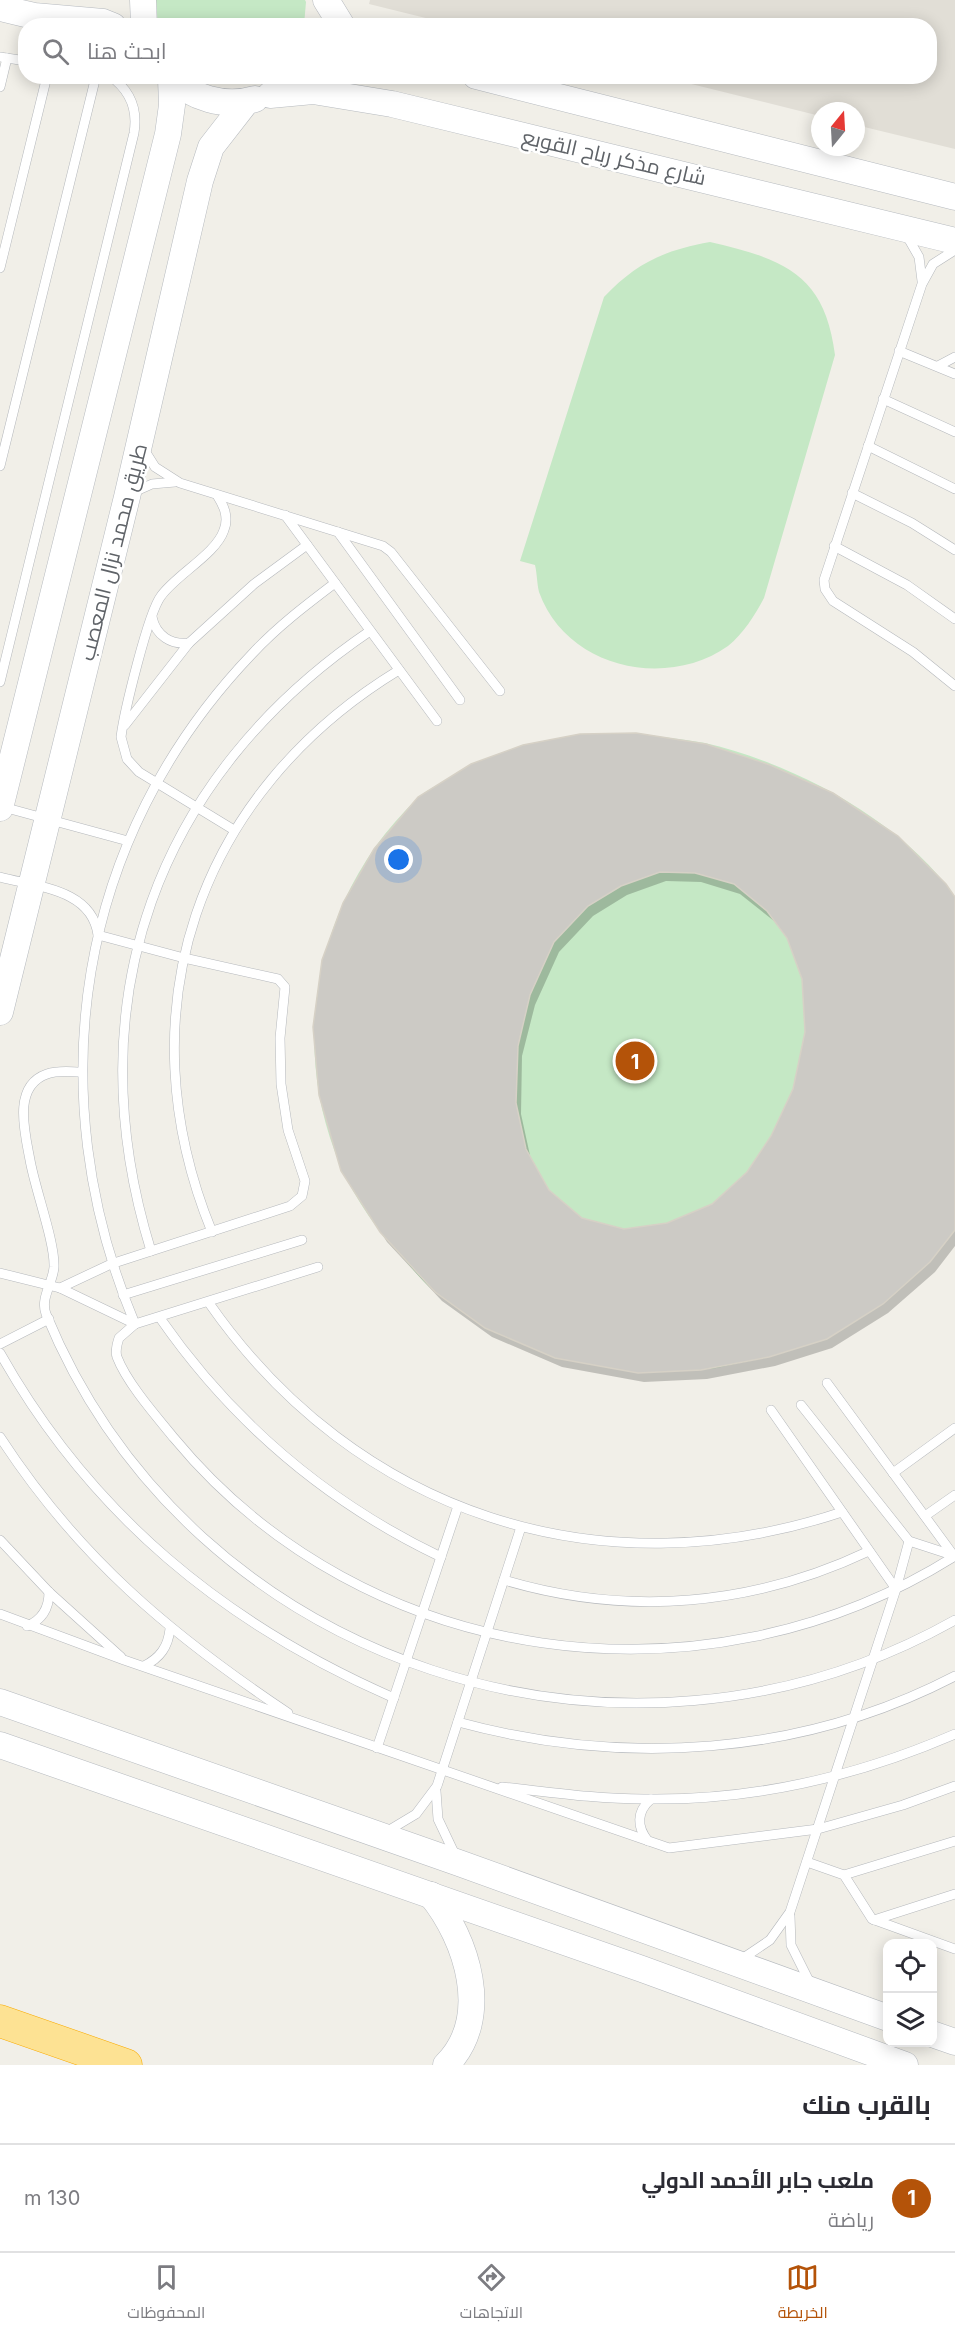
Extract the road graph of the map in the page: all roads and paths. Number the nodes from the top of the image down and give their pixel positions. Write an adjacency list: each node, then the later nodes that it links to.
1 (143, 0): 5 (street)
2 (324, 0): 6 (street); 7 (street)
3 (0, 8): 4 (street)
4 (57, 18)
5 (144, 18)
6 (323, 18)
7 (336, 18)
8 (4, 58): 16 (lane)
9 (45, 84): 23 (lane)
10 (94, 84): 33 (lane)
11 (119, 84): 50 (lane)
12 (170, 84): 57 (street)
13 (179, 84): 18 (street)
14 (285, 84): 17 (street)
15 (508, 84): 19 (street, شارع مذكر رباح القوبع)
16 (0, 87)
17 (270, 95): 18 (street); 20 (street, شارع مذكر رباح القوبع)
18 (246, 102): 31 (street, طريق محمد نزال المعصب)
19 (955, 197)
20 (898, 227): 21 (street, شارع مذكر رباح القوبع); 24 (lane)
21 (955, 241)
22 (955, 249): 24 (lane)
23 (0, 268)
24 (922, 284): 25 (lane)
25 (899, 351): 27 (lane); 29 (lane)
26 (955, 357): 27 (lane)
27 (938, 366): 28 (lane)
28 (955, 374)
29 (884, 399): 30 (lane); 32 (lane)
30 (955, 432)
31 (140, 441): 34 (lane); 38 (street, طريق محمد نزال المعصب)
32 (868, 446): 35 (lane); 36 (lane)
33 (0, 466)
34 (180, 483): 37 (lane); 38 (lane)
35 (955, 489)
36 (852, 493): 42 (lane); 43 (lane)
37 (217, 495): 39 (lane); 45 (lane)
38 (127, 497): 59 (street, طريق محمد نزال المعصب)
39 (285, 515): 40 (lane); 41 (lane)
40 (339, 532): 52 (lane); 53 (lane)
41 (307, 545): 44 (lane); 48 (lane)
42 (834, 546): 46 (lane); 51 (lane)
43 (955, 550)
44 (335, 583): 47 (lane); 56 (lane)
45 (152, 614): 48 (lane); 55 (lane)
46 (955, 618)
47 (370, 631): 49 (lane); 58 (lane)
48 (189, 643): 55 (lane)
49 (399, 670): 54 (lane); 60 (lane)
50 (0, 682)
51 (955, 686)
52 (500, 691)
53 (460, 700)
54 (437, 721)
55 (122, 730): 56 (lane)
56 (156, 784): 58 (lane); 61 (lane)
57 (0, 808): 59 (lane)
58 (196, 808): 60 (lane); 65 (lane)
59 (47, 818): 61 (lane); 63 (street, طريق محمد نزال المعصب)
60 (234, 830): 66 (lane)
61 (128, 842): 64 (lane)
62 (0, 877): 63 (lane)
63 (30, 885): 64 (lane); 67 (street, طريق محمد نزال المعصب)
64 (98, 935): 65 (lane); 68 (lane)
65 (138, 946): 66 (lane); 71 (lane)
66 (184, 958): 69 (lane); 69 (lane)
67 (0, 1012)
68 (81, 1072): 72 (lane); 75 (lane)
69 (212, 1232): 71 (lane)
70 (302, 1240): 77 (lane)
71 (151, 1251): 72 (lane)
72 (111, 1264): 76 (lane); 77 (lane)
73 (318, 1267): 78 (lane)
74 (0, 1273): 75 (lane)
75 (49, 1287): 76 (lane); 80 (lane)
76 (60, 1288): 81 (lane)
77 (123, 1295): 81 (lane)
78 (209, 1303): 79 (lane); 91 (lane)
79 (160, 1318): 81 (lane); 99 (lane)
80 (49, 1319): 82 (lane); 111 (lane)
81 (135, 1324): 103 (lane)
82 (0, 1344)
83 (0, 1353): 115 (lane)
84 (827, 1383): 89 (lane)
85 (801, 1406): 96 (lane)
86 (771, 1410): 92 (lane)
87 (955, 1428): 89 (lane)
88 (0, 1437): 107 (lane)
89 (893, 1473): 93 (lane)
90 (955, 1495): 93 (lane)
91 (458, 1506): 94 (lane); 99 (lane)
92 (842, 1512): 94 (lane); 97 (lane)
93 (925, 1516): 98 (lane)
94 (521, 1527): 100 (lane)
95 (0, 1540): 102 (lane)
96 (909, 1541): 98 (lane); 101 (lane)
97 (869, 1551): 100 (lane); 101 (lane)
98 (955, 1556): 101 (lane)
99 (441, 1557): 103 (lane)
100 (504, 1580): 108 (lane)
101 (896, 1589): 108 (lane); 109 (lane)
102 (49, 1592): 106 (lane); 110 (lane)
103 (423, 1612): 108 (lane); 111 (lane)
104 (0, 1614): 106 (lane)
105 (955, 1620): 109 (lane)
106 (27, 1626): 110 (lane)
107 (170, 1629): 112 (lane); 118 (lane)
108 (487, 1632): 114 (lane)
109 (873, 1659): 114 (lane); 117 (lane)
110 (124, 1660): 112 (lane)
111 (406, 1662): 114 (lane); 115 (lane)
112 (144, 1666): 118 (lane)
113 (955, 1676): 117 (lane)
114 (471, 1683): 119 (lane)
115 (394, 1698): 122 (lane)
116 (0, 1702): 130 (street)
117 (854, 1717): 119 (lane); 124 (lane)
118 (300, 1721): 122 (lane)
119 (458, 1722): 123 (lane)
120 (955, 1734): 124 (lane)
121 (0, 1745): 137 (street)
122 (377, 1748): 123 (lane)
123 (442, 1771): 125 (lane); 126 (lane)
124 (835, 1777): 128 (lane); 129 (lane)
125 (436, 1786): 130 (lane); 134 (lane)
126 (485, 1786): 128 (lane); 132 (lane)
127 (955, 1786): 129 (lane)
128 (651, 1799): 132 (lane)
129 (818, 1828): 132 (lane); 133 (lane)
130 (379, 1835): 134 (street)
131 (955, 1841): 135 (lane)
132 (649, 1842)
133 (807, 1862): 135 (lane); 138 (lane)
134 (459, 1863): 140 (street)
135 (844, 1875): 139 (lane)
136 (955, 1894): 139 (lane)
137 (431, 1895): 144 (street); 153 (street)
138 (790, 1912): 143 (lane); 145 (lane)
139 (874, 1920): 142 (lane)
140 (648, 1932): 141 (street); 144 (street)
141 (688, 1946): 143 (street); 144 (street)
142 (955, 1949)
143 (735, 1964): 145 (street)
144 (654, 1973): 154 (street)
145 (815, 1992): 147 (street)
146 (0, 2012): 150 (highway)
147 (883, 2016)
148 (0, 2021): 150 (highway)
149 (937, 2035): 151 (street)
150 (47, 2037): 152 (highway)
151 (955, 2042)
152 (126, 2065)
153 (446, 2065)
154 (905, 2065)

